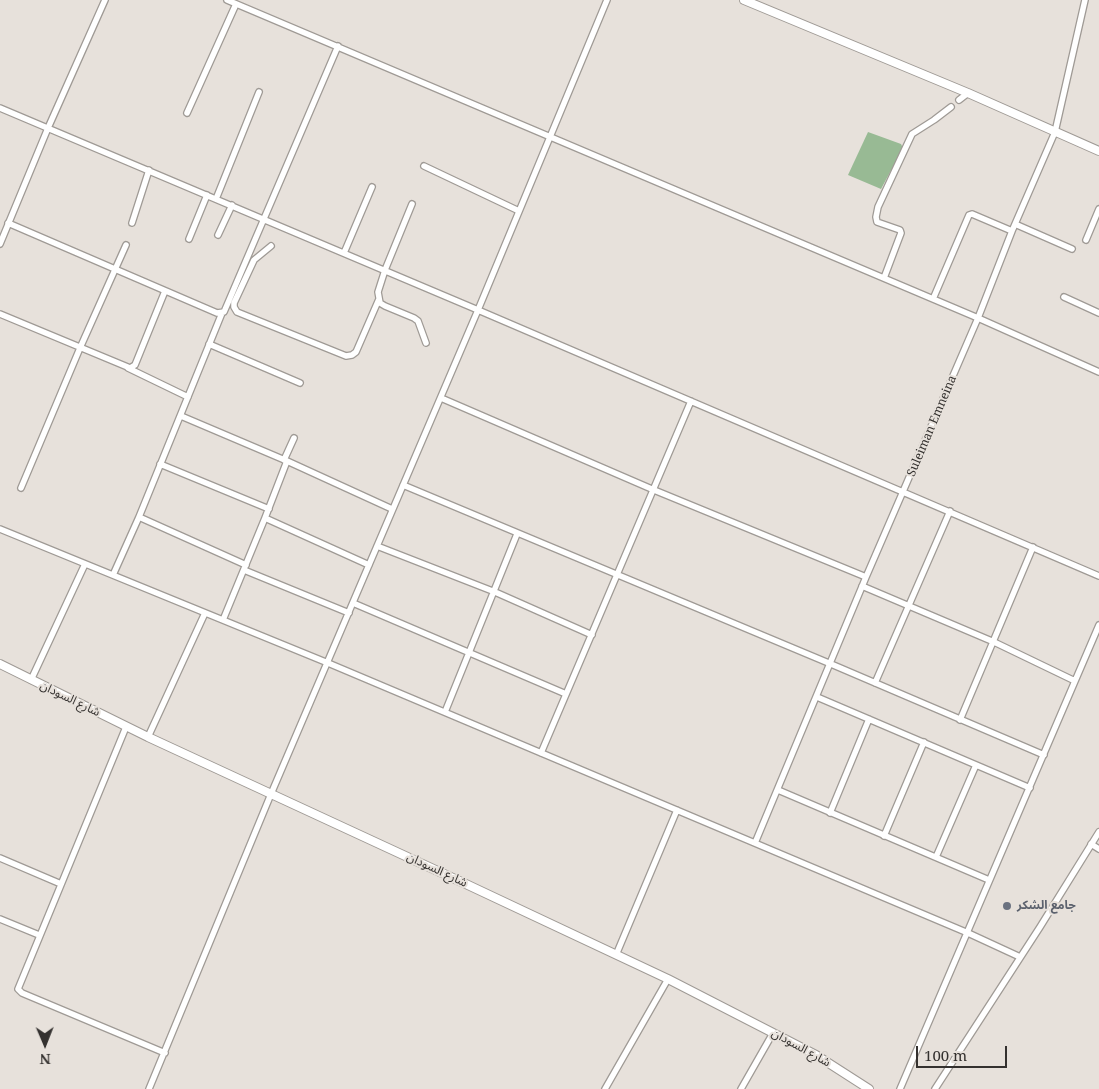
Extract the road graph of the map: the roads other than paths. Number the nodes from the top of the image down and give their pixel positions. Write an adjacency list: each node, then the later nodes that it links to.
1 (105, 0): 15 (street)
2 (227, 0): 7 (street)
3 (608, 0): 17 (street)
4 (744, 0): 6 (main road)
5 (1085, 0): 16 (street, Suleiman Emneina)
6 (755, 2): 10 (main road)
7 (236, 4): 8 (street); 14 (street)
8 (338, 46): 17 (street); 28 (street)
9 (259, 92): 23 (street)
10 (968, 93): 11 (street); 16 (main road)
11 (959, 100)
12 (951, 106): 43 (street)
13 (0, 108): 15 (street)
14 (187, 113)
15 (48, 128): 20 (street); 30 (street)
16 (1055, 132): 18 (main road); 31 (street, Suleiman Emneina)
17 (551, 137): 27 (street); 43 (street)
18 (1099, 151)
19 (424, 166): 27 (street)
20 (149, 170): 22 (street); 29 (street)
21 (372, 186): 40 (street)
22 (207, 195): 23 (street); 34 (street)
23 (216, 199): 25 (street)
24 (412, 204): 42 (street)
25 (232, 206): 28 (street); 33 (street)
26 (1099, 208): 35 (street)
27 (519, 211): 48 (street)
28 (264, 219): 40 (street); 51 (street)
29 (132, 223)
30 (8, 224): 36 (street); 41 (street)
31 (1016, 224): 32 (street, Suleiman Emneina); 39 (street)
32 (1012, 231): 47 (street); 52 (street, Suleiman Emneina)
33 (218, 235)
34 (189, 238)
35 (1086, 240)
36 (0, 244)
37 (126, 245): 41 (street)
38 (271, 246): 46 (street)
39 (1072, 249)
40 (344, 253): 42 (street)
41 (116, 270): 44 (street); 55 (street)
42 (385, 270): 46 (street); 48 (street)
43 (884, 278): 47 (street)
44 (166, 291): 51 (street); 56 (street)
45 (1064, 297): 49 (street)
46 (379, 299): 53 (street)
47 (933, 299): 52 (street)
48 (478, 310): 60 (street); 61 (street)
49 (1099, 313)
50 (0, 314): 55 (street)
51 (222, 314): 54 (street)
52 (978, 318): 57 (street); 69 (street, Suleiman Emneina)
53 (426, 343)
54 (209, 344): 58 (street); 59 (street)
55 (80, 348): 56 (street); 67 (street)
56 (128, 368): 59 (street)
57 (1099, 372)
58 (300, 383)
59 (188, 397): 62 (street)
60 (441, 398): 66 (street); 68 (street)
61 (692, 401): 68 (street); 69 (street)
62 (181, 416): 64 (street); 65 (street)
63 (294, 438): 64 (street)
64 (285, 460): 70 (street); 71 (street)
65 (160, 464): 70 (street); 73 (street)
66 (403, 485): 71 (street); 76 (street)
67 (22, 488)
68 (654, 490): 83 (street); 85 (street)
69 (904, 491): 72 (street); 85 (street, Suleiman Emneina)
70 (269, 509): 74 (street)
71 (392, 509): 77 (street)
72 (950, 511): 78 (street); 89 (street)
73 (139, 517): 81 (street); 82 (street)
74 (265, 518): 80 (street); 81 (street)
75 (0, 529): 79 (street)
76 (518, 534): 83 (street); 87 (street)
77 (377, 546): 80 (street); 87 (street)
78 (1033, 547): 84 (street); 95 (street)
79 (86, 564): 82 (street); 100 (street)
80 (369, 565): 88 (street)
81 (245, 568): 91 (street); 92 (street)
82 (112, 575): 90 (street)
83 (618, 575): 94 (street); 99 (street)
84 (1099, 576)
85 (866, 578): 86 (street, Suleiman Emneina)
86 (862, 586): 89 (street); 99 (street, Suleiman Emneina)
87 (495, 592): 94 (street); 96 (street)
88 (353, 603): 91 (street); 96 (street)
89 (909, 605): 95 (street); 102 (street)
90 (205, 613): 92 (street); 109 (street)
91 (349, 613): 97 (street)
92 (223, 620): 97 (street)
93 (1099, 625): 101 (street)
94 (592, 635): 103 (street)
95 (994, 642): 101 (street); 107 (street)
96 (470, 653): 103 (street); 105 (street)
97 (328, 663): 105 (street); 116 (street)
98 (0, 664): 100 (main road, شارع السودان)
99 (831, 664): 102 (street); 104 (street, Suleiman Emneina)
100 (31, 680): 108 (main road, شارع السودان)
101 (1075, 681): 112 (street)
102 (875, 683): 107 (street)
103 (566, 694): 111 (street)
104 (817, 697): 106 (street); 115 (street, Suleiman Emneina)
105 (445, 712): 111 (street)
106 (869, 720): 110 (street); 118 (street)
107 (960, 720): 112 (street)
108 (126, 727): 109 (main road, شارع السودان); 127 (street)
109 (148, 737): 116 (main road, شارع السودان)
110 (924, 742): 113 (street); 120 (street)
111 (541, 753): 117 (street)
112 (1044, 755): 114 (street)
113 (976, 766): 114 (street); 124 (street)
114 (1030, 788): 126 (street)
115 (778, 790): 118 (street); 121 (street, Suleiman Emneina)
116 (271, 794): 131 (main road, شارع السودان); 135 (street)
117 (677, 810): 121 (street); 131 (street)
118 (830, 813): 120 (street)
119 (1099, 832): 122 (street)
120 (884, 836): 124 (street)
121 (756, 844): 129 (street)
122 (1091, 844): 123 (street); 132 (street)
123 (1099, 849)
124 (936, 857): 126 (street)
125 (0, 858): 127 (street)
126 (989, 880): 129 (street)
127 (61, 884): 130 (street)
128 (0, 919): 130 (street)
129 (968, 933): 132 (street); 140 (street)
130 (39, 935): 135 (street)
131 (616, 954): 133 (main road, شارع السودان)
132 (1020, 958): 141 (street)
133 (668, 979): 134 (main road, شارع السودان); 137 (street)
134 (774, 1033): 138 (street); 139 (main road, شارع السودان)
135 (165, 1053): 136 (street)
136 (149, 1089)
137 (605, 1089)
138 (741, 1089)
139 (869, 1089)
140 (900, 1089)
141 (934, 1089)

